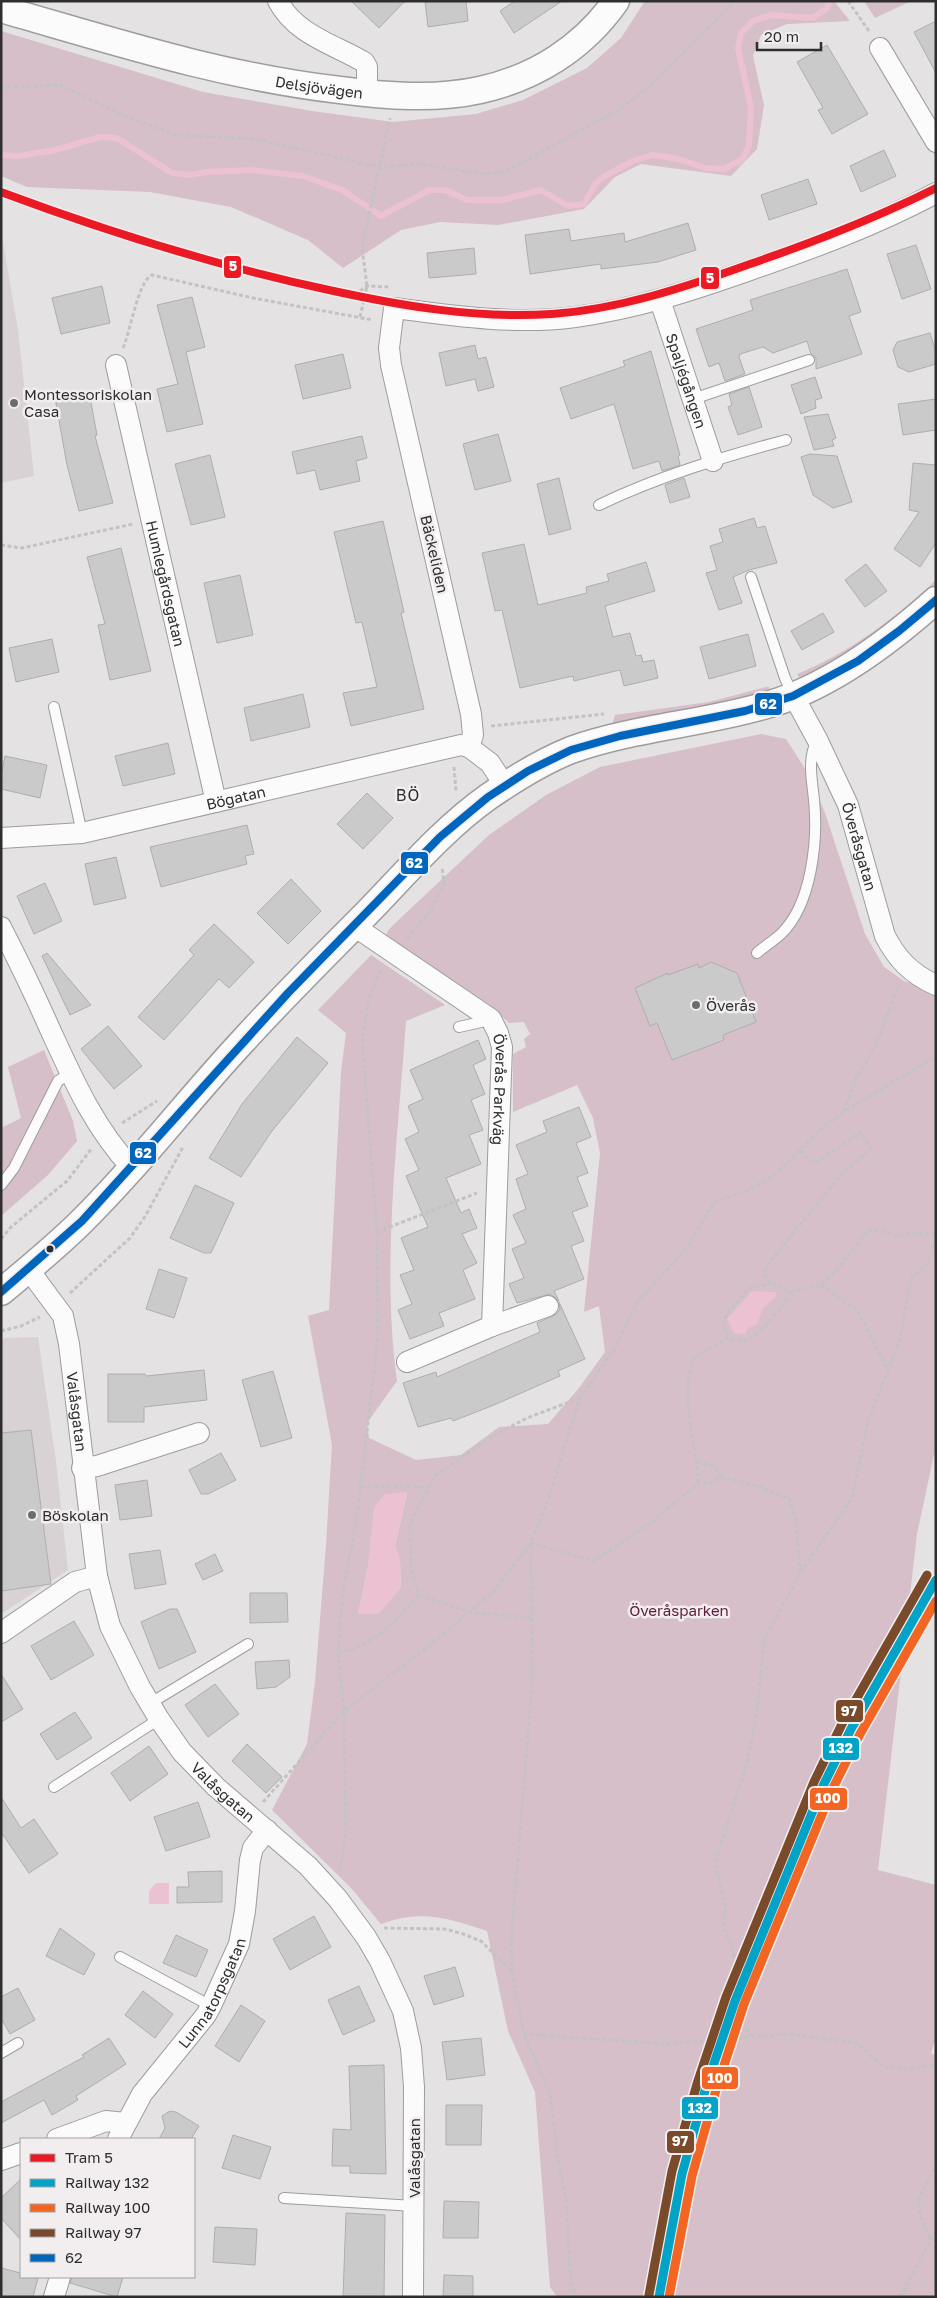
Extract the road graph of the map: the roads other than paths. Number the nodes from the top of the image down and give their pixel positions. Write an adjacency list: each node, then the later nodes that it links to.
1 (278, 1): 5 (street)
2 (616, 1): 5 (street, Delsjövägen)
3 (1, 9): 5 (street, Delsjövägen)
4 (880, 48): 6 (street)
5 (367, 94)
6 (936, 142)
7 (936, 193): 8 (street)
8 (660, 300): 11 (street, Spaljégången); 20 (street, Bäckeliden)
9 (809, 360): 11 (lane)
10 (116, 365): 22 (street, Humlegårdsgatan)
11 (693, 399): 13 (street, Spaljégången)
12 (786, 440): 13 (lane)
13 (714, 461): 14 (lane)
14 (599, 505)
15 (751, 577): 17 (lane)
16 (936, 600): 17 (street)
17 (793, 696): 19 (street, Överåsgatan); 21 (street)
18 (54, 707): 23 (lane)
19 (817, 739): 27 (lane); 28 (street, Överåsgatan)
20 (459, 748): 21 (street); 22 (street, Bögatan)
21 (505, 786): 25 (street)
22 (216, 802): 23 (street, Bögatan)
23 (82, 833): 24 (street, Bögatan)
24 (1, 838)
25 (354, 926): 29 (street, Överås Parkväg); 32 (street)
26 (1, 927): 31 (street)
27 (757, 953)
28 (936, 985)
29 (490, 1019): 30 (lane); 37 (street, Överås Parkväg)
30 (459, 1027)
31 (70, 1073): 32 (street); 33 (lane)
32 (132, 1168): 34 (street)
33 (1, 1185)
34 (29, 1270): 35 (street); 40 (street, Valåsgatan)
35 (1, 1292)
36 (548, 1306): 37 (street)
37 (492, 1326): 38 (street)
38 (407, 1362)
39 (198, 1433): 40 (street)
40 (82, 1468): 41 (street, Valåsgatan)
41 (97, 1576): 42 (street); 44 (street, Valåsgatan)
42 (1, 1633)
43 (248, 1644): 44 (lane)
44 (154, 1712): 45 (lane); 46 (street, Valåsgatan)
45 (54, 1786)
46 (267, 1830): 48 (street, Lunnatorpsgatan); 56 (street, Valåsgatan)
47 (120, 1957): 48 (lane)
48 (211, 2006): 51 (street, Lunnatorpsgatan)
49 (18, 2044): 50 (lane)
50 (1, 2053)
51 (121, 2131): 52 (street)
52 (61, 2138)
53 (20, 2153): 54 (street)
54 (1, 2160)
55 (284, 2198): 56 (lane)
56 (414, 2206): 59 (street, Valåsgatan)
57 (60, 2278): 58 (street)
58 (54, 2297)
59 (413, 2297)

